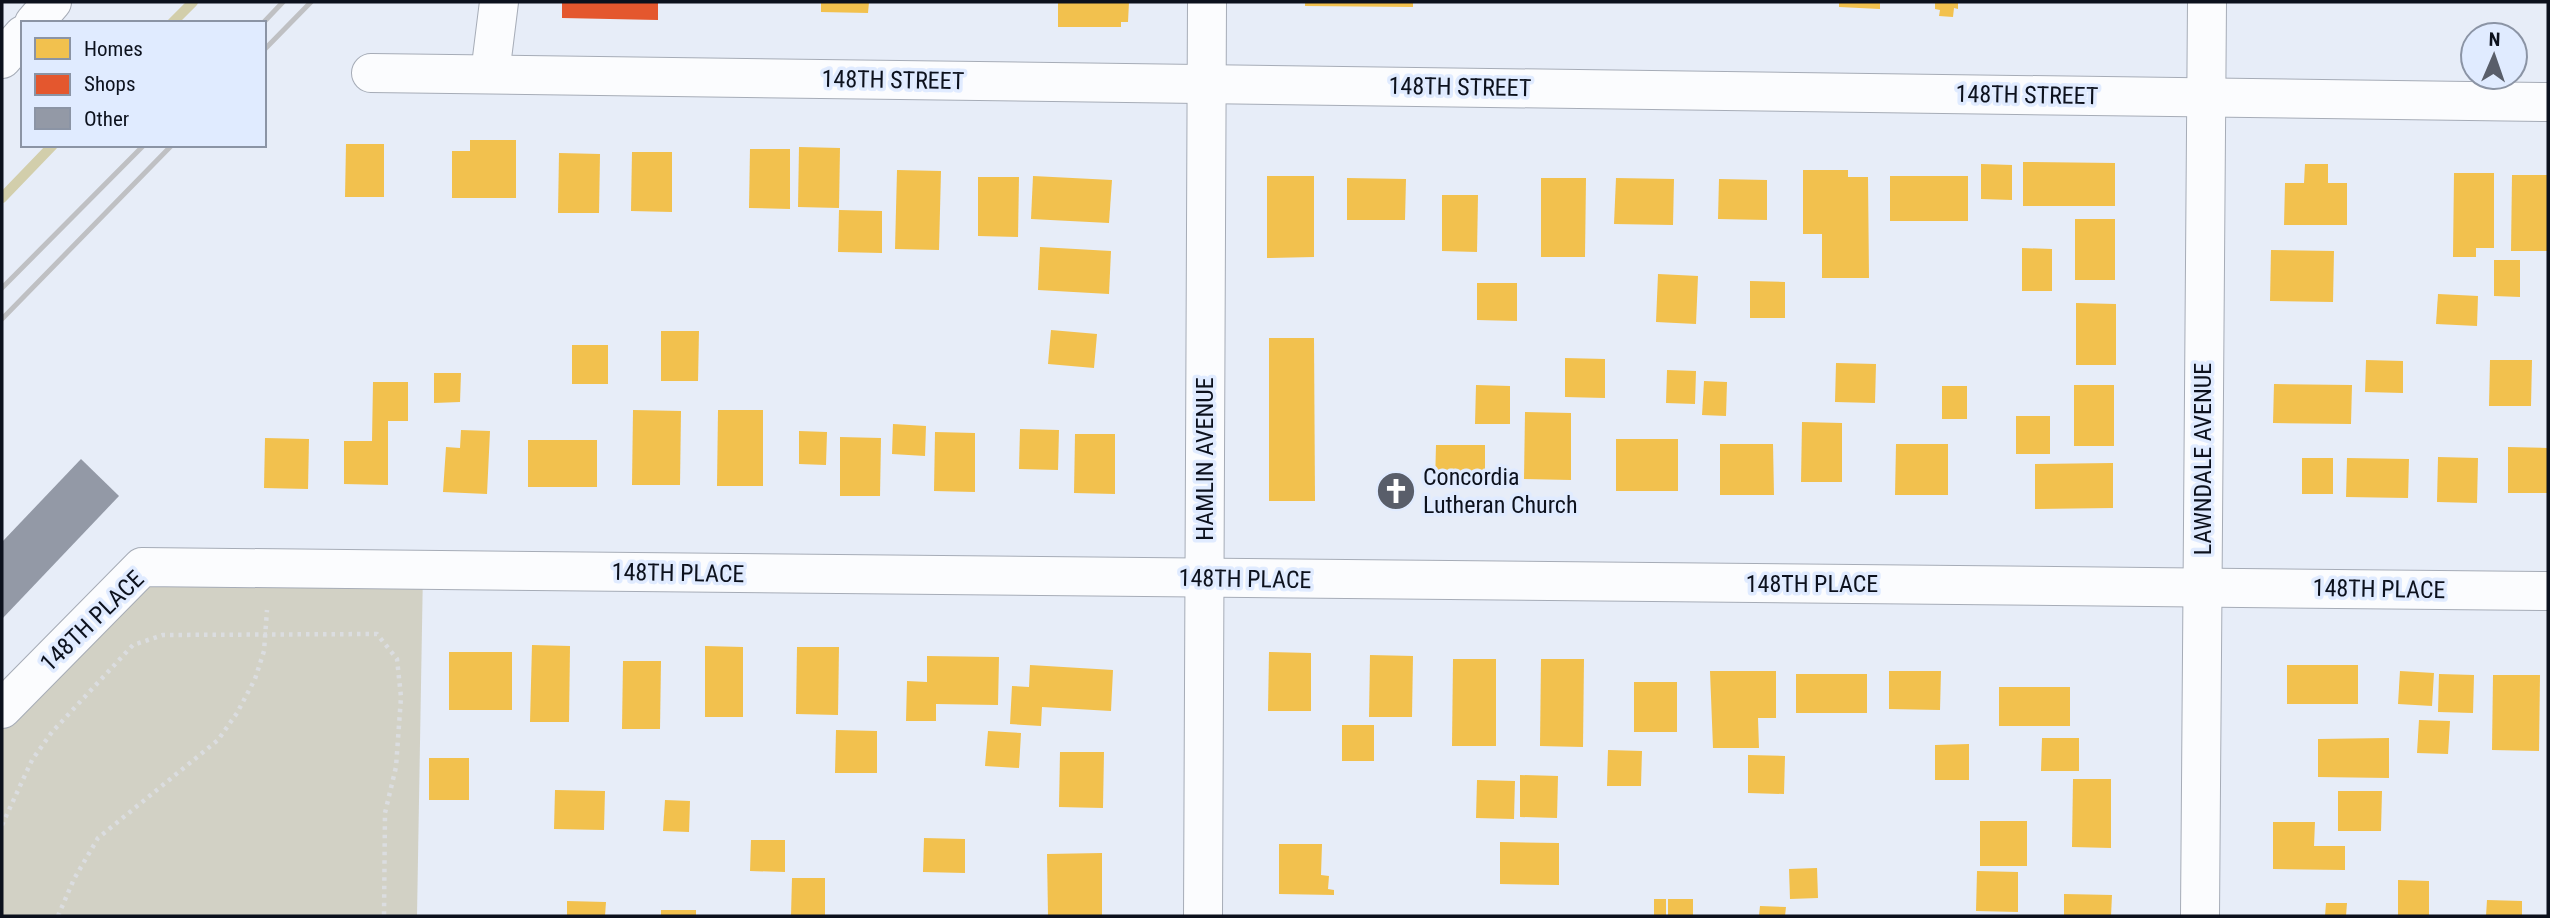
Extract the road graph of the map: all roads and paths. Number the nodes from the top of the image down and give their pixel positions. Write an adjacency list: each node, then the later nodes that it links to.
1 (52, 2): 5 (street)
2 (499, 2): 9 (street)
3 (1208, 2): 10 (street, HAMLIN AVENUE)
4 (2207, 2): 11 (street, LAWNDALE AVENUE)
5 (36, 21)
6 (21, 37): 7 (street)
7 (2, 59)
8 (371, 73): 9 (street, 148TH STREET)
9 (490, 74): 10 (street, 148TH STREET)
10 (1207, 84): 11 (street, 148TH STREET); 13 (street, HAMLIN AVENUE)
11 (2206, 98): 12 (street, 148TH STREET); 14 (street, LAWNDALE AVENUE)
12 (2548, 102)
13 (1205, 578): 14 (street, 148TH PLACE); 18 (street, 148TH PLACE); 22 (street, HAMLIN AVENUE)
14 (2203, 587): 15 (street, 148TH PLACE); 23 (street, LAWNDALE AVENUE)
15 (2548, 591)
16 (267, 610): 17 (path)
17 (266, 634): 19 (path); 20 (path); 21 (path)
18 (2, 709)
19 (2, 825)
20 (58, 916)
21 (384, 916)
22 (1203, 916)
23 (2200, 916)

